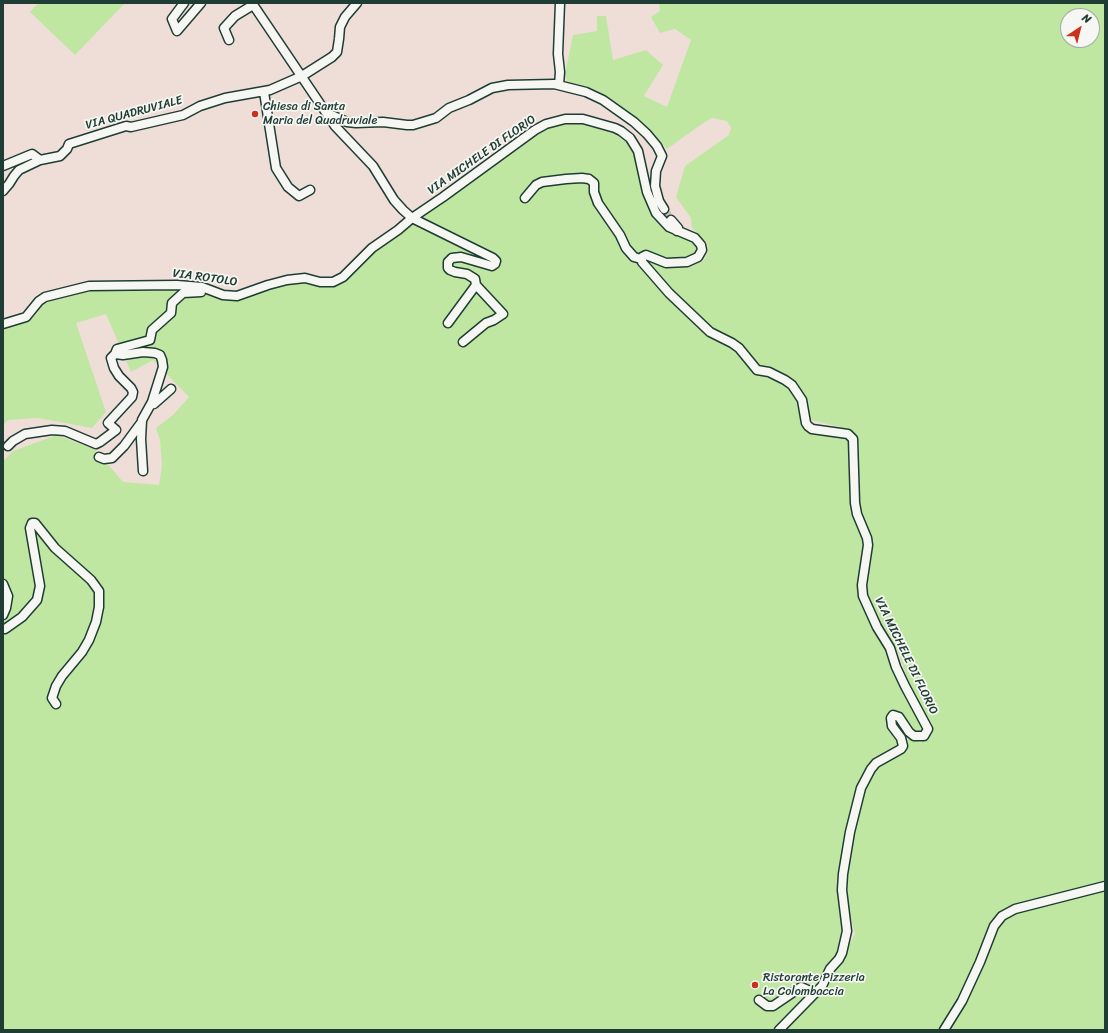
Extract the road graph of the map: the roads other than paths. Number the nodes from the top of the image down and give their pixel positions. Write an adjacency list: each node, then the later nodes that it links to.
1 (184, 3): 2 (street)
2 (201, 3)
3 (357, 3): 7 (street, VIA QUADRUVIALE)
4 (560, 3): 8 (street)
5 (253, 4): 6 (street); 7 (street)
6 (229, 40)
7 (302, 76): 9 (street, VIA QUADRUVIALE); 10 (street)
8 (559, 85): 10 (street); 16 (street)
9 (264, 92): 11 (street, VIA QUADRUVIALE); 14 (street)
10 (325, 111): 17 (street)
11 (40, 160): 12 (street, VIA QUADRUVIALE); 13 (street, VIA QUADRUVIALE)
12 (3, 166)
13 (3, 190)
14 (310, 190)
15 (525, 198): 20 (street)
16 (664, 209)
17 (412, 218): 19 (street, VIA MICHELE DI FLORIO); 21 (street); 22 (street, VIA ROTOLO)
18 (671, 220): 19 (street)
19 (677, 231): 20 (street, VIA MICHELE DI FLORIO)
20 (641, 259): 38 (street, VIA MICHELE DI FLORIO)
21 (476, 285): 23 (street); 25 (street)
22 (218, 293): 24 (street, VIA ROTOLO); 26 (street)
23 (448, 323)
24 (3, 324)
25 (463, 342)
26 (116, 354): 28 (street); 30 (street)
27 (171, 389): 28 (street)
28 (152, 402): 29 (street)
29 (141, 423): 31 (street); 32 (street)
30 (8, 446)
31 (99, 457)
32 (143, 471)
33 (3, 584): 34 (street)
34 (3, 615)
35 (3, 629): 36 (street)
36 (56, 704)
37 (1105, 886): 41 (street)
38 (813, 995): 39 (street); 40 (street, VIA MICHELE DI FLORIO)
39 (759, 1000)
40 (779, 1030)
41 (944, 1030)

